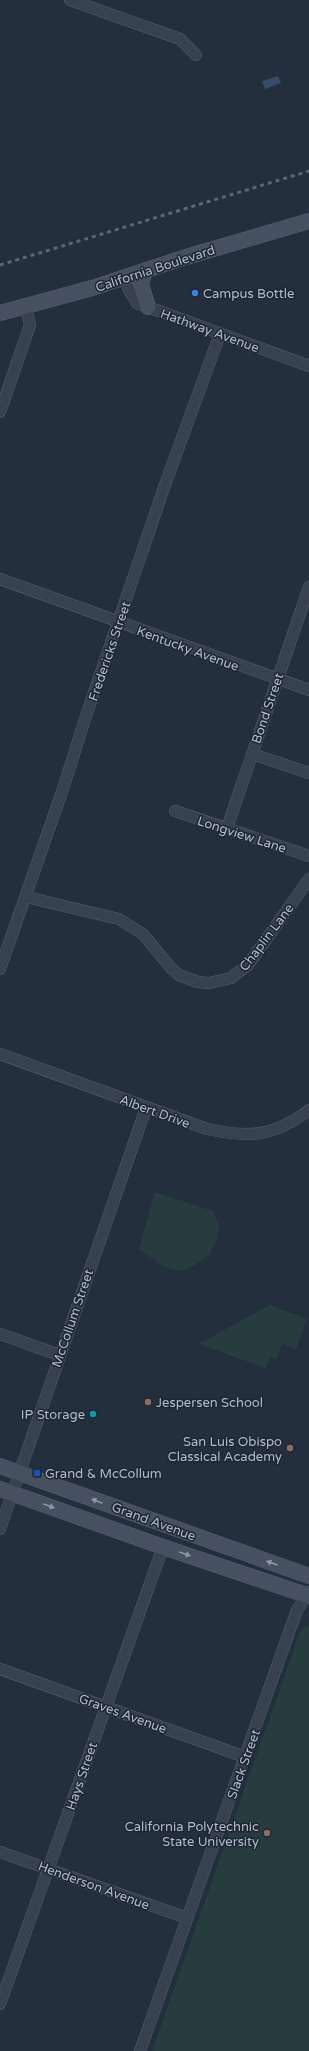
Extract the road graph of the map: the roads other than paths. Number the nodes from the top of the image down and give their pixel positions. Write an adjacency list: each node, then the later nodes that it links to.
1 (70, 0): 2 (street)
2 (196, 55)
3 (309, 221): 4 (street, California Boulevard)
4 (145, 271): 5 (street, California Boulevard); 7 (street)
5 (125, 278): 6 (street, California Boulevard); 7 (street, Hathway Avenue)
6 (26, 306): 8 (street, California Boulevard); 11 (street)
7 (148, 307): 9 (street, Hathway Avenue)
8 (0, 313)
9 (220, 334): 10 (street, Hathway Avenue); 14 (street, Fredericks Street)
10 (309, 366)
11 (0, 412)
12 (0, 579): 14 (street, Kentucky Avenue)
13 (309, 587): 15 (street, Bond Street)
14 (119, 623): 15 (street, Kentucky Avenue); 23 (street, Fredericks Street)
15 (277, 679): 16 (street, Kentucky Avenue); 17 (street, Bond Street)
16 (309, 690)
17 (252, 754): 18 (street); 20 (street, Bond Street)
18 (309, 773)
19 (175, 812): 20 (street, Longview Lane)
20 (226, 828): 21 (street, Longview Lane)
21 (309, 856)
22 (309, 878): 23 (street, Chaplin Lane)
23 (26, 897): 24 (street, Fredericks Street)
24 (0, 969)
25 (0, 1054): 26 (street, Albert Drive)
26 (146, 1108): 27 (street, Albert Drive); 29 (street, McCollum Street)
27 (309, 1110)
28 (0, 1334): 29 (street)
29 (59, 1356): 31 (street, McCollum Street)
30 (0, 1466): 31 (street, Grand Avenue)
31 (19, 1473): 32 (street, McCollum Street); 35 (street, Grand Avenue, one-way to 31)
32 (6, 1491): 33 (street, McCollum Street); 34 (street, Grand Avenue, one-way to 34)
33 (0, 1530)
34 (163, 1547): 36 (street, Grand Avenue, one-way to 36); 38 (street, Hays Street)
35 (309, 1576)
36 (308, 1594): 39 (street, Slack Street)
37 (0, 1669): 38 (street, Graves Avenue)
38 (106, 1707): 39 (street, Graves Avenue); 41 (street, Hays Street)
39 (245, 1757): 42 (street, Slack Street)
40 (0, 1852): 41 (street, Henderson Avenue)
41 (48, 1869): 42 (street, Henderson Avenue); 43 (street, Hays Street)
42 (187, 1918): 44 (street, Slack Street)
43 (0, 2004)
44 (140, 2051)

